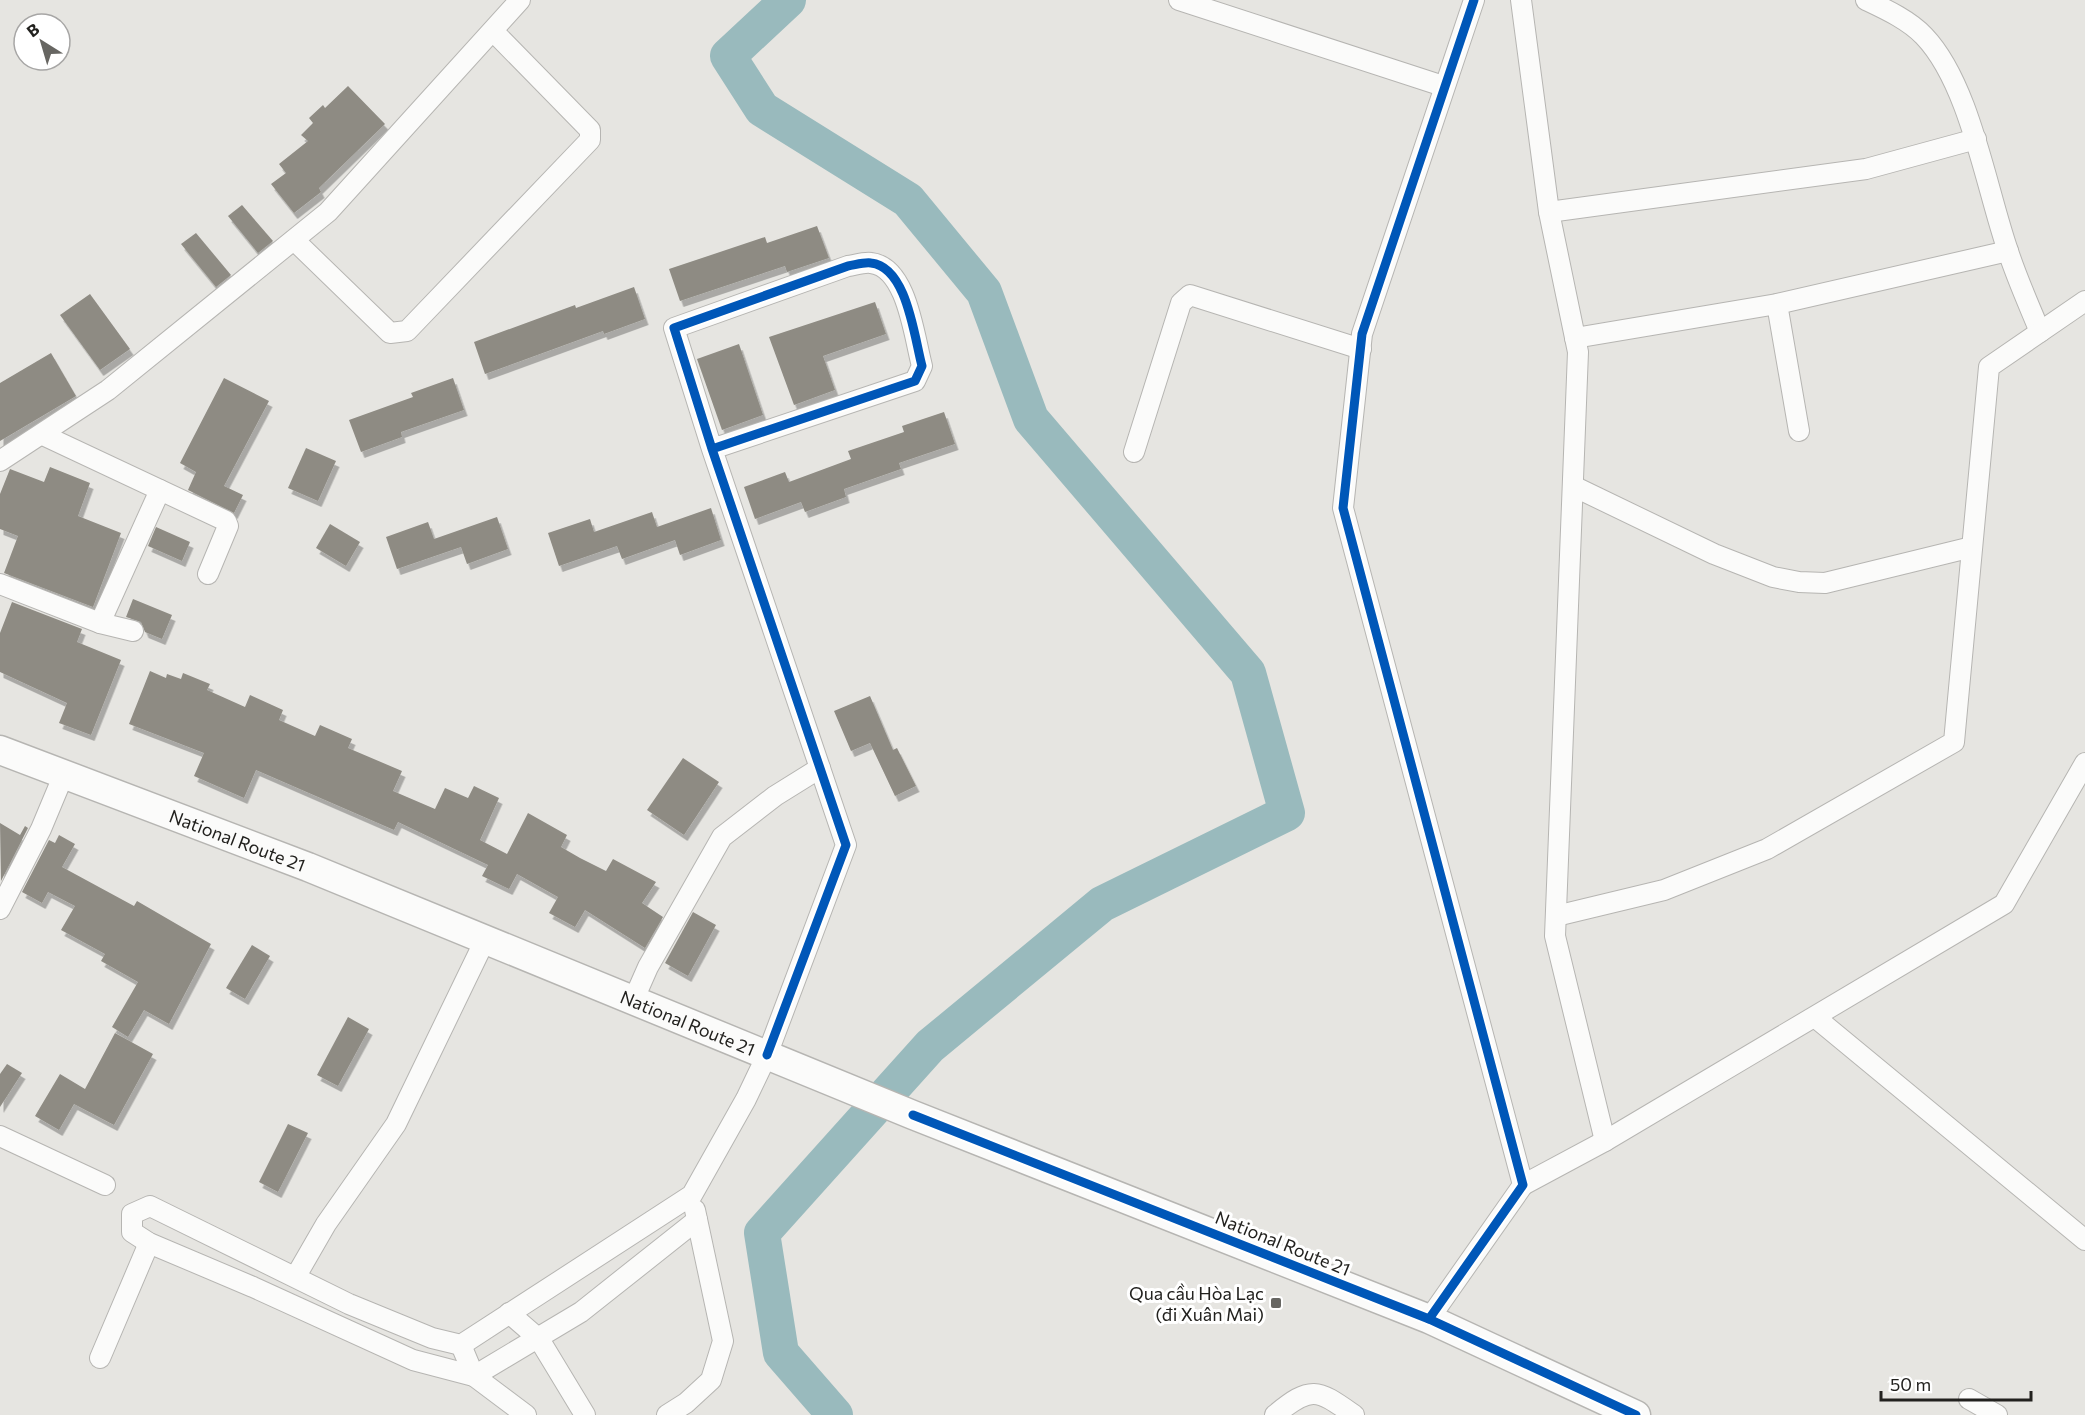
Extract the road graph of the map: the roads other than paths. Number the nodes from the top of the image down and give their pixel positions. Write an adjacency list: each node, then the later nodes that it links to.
1 (520, 0): 6 (street)
2 (1179, 0): 7 (street)
3 (1474, 0): 7 (street)
4 (1521, 0): 9 (street)
5 (1866, 0): 8 (street)
6 (493, 31): 10 (street); 10 (street)
7 (1443, 86): 16 (street)
8 (1976, 139): 9 (street); 11 (street)
9 (1549, 212): 15 (street)
10 (294, 240): 18 (street)
11 (2008, 251): 13 (street); 14 (street)
12 (2085, 301): 14 (street)
13 (1777, 304): 15 (street); 17 (street)
14 (2040, 332): 24 (street)
15 (1575, 338): 22 (street)
16 (1360, 349): 20 (street); 42 (street)
17 (1799, 431)
18 (43, 435): 21 (street); 23 (street)
19 (712, 448): 19 (street); 31 (street)
20 (1134, 452)
21 (0, 461)
22 (1573, 486): 24 (street); 34 (street)
23 (160, 490): 25 (street); 27 (street)
24 (1972, 547): 34 (street)
25 (208, 574)
26 (0, 585): 27 (street)
27 (100, 624): 28 (street)
28 (133, 631)
29 (0, 750): 32 (highway, National Route 21)
30 (2085, 763): 37 (street)
31 (820, 768): 36 (street); 38 (street)
32 (64, 774): 33 (street); 35 (highway, National Route 21)
33 (0, 909)
34 (1556, 916): 40 (street)
35 (485, 940): 36 (highway, National Route 21); 50 (street)
36 (633, 1001): 38 (highway, National Route 21)
37 (1816, 1018): 40 (street); 47 (street)
38 (767, 1055): 43 (street); 53 (highway, National Route 21)
39 (0, 1136): 41 (street)
40 (1605, 1141): 42 (street)
41 (105, 1185)
42 (1523, 1185): 53 (street)
43 (692, 1195): 46 (street); 52 (street)
44 (150, 1206): 45 (street); 48 (street); 49 (street)
45 (123, 1207)
46 (697, 1220): 54 (street); 61 (street)
47 (2085, 1240)
48 (149, 1243): 51 (street); 56 (street)
49 (263, 1262): 50 (street); 51 (street)
50 (296, 1276): 55 (street)
51 (253, 1287): 57 (street)
52 (509, 1313): 54 (street); 55 (street)
53 (1429, 1319): 64 (highway, National Route 21)
54 (539, 1339): 57 (street); 60 (street)
55 (461, 1345): 57 (street)
56 (100, 1358)
57 (474, 1376): 59 (street)
58 (1969, 1399): 65 (street)
59 (526, 1415)
60 (585, 1415)
61 (667, 1415)
62 (1275, 1415): 63 (street)
63 (1354, 1415)
64 (1636, 1415)
65 (1997, 1415)

